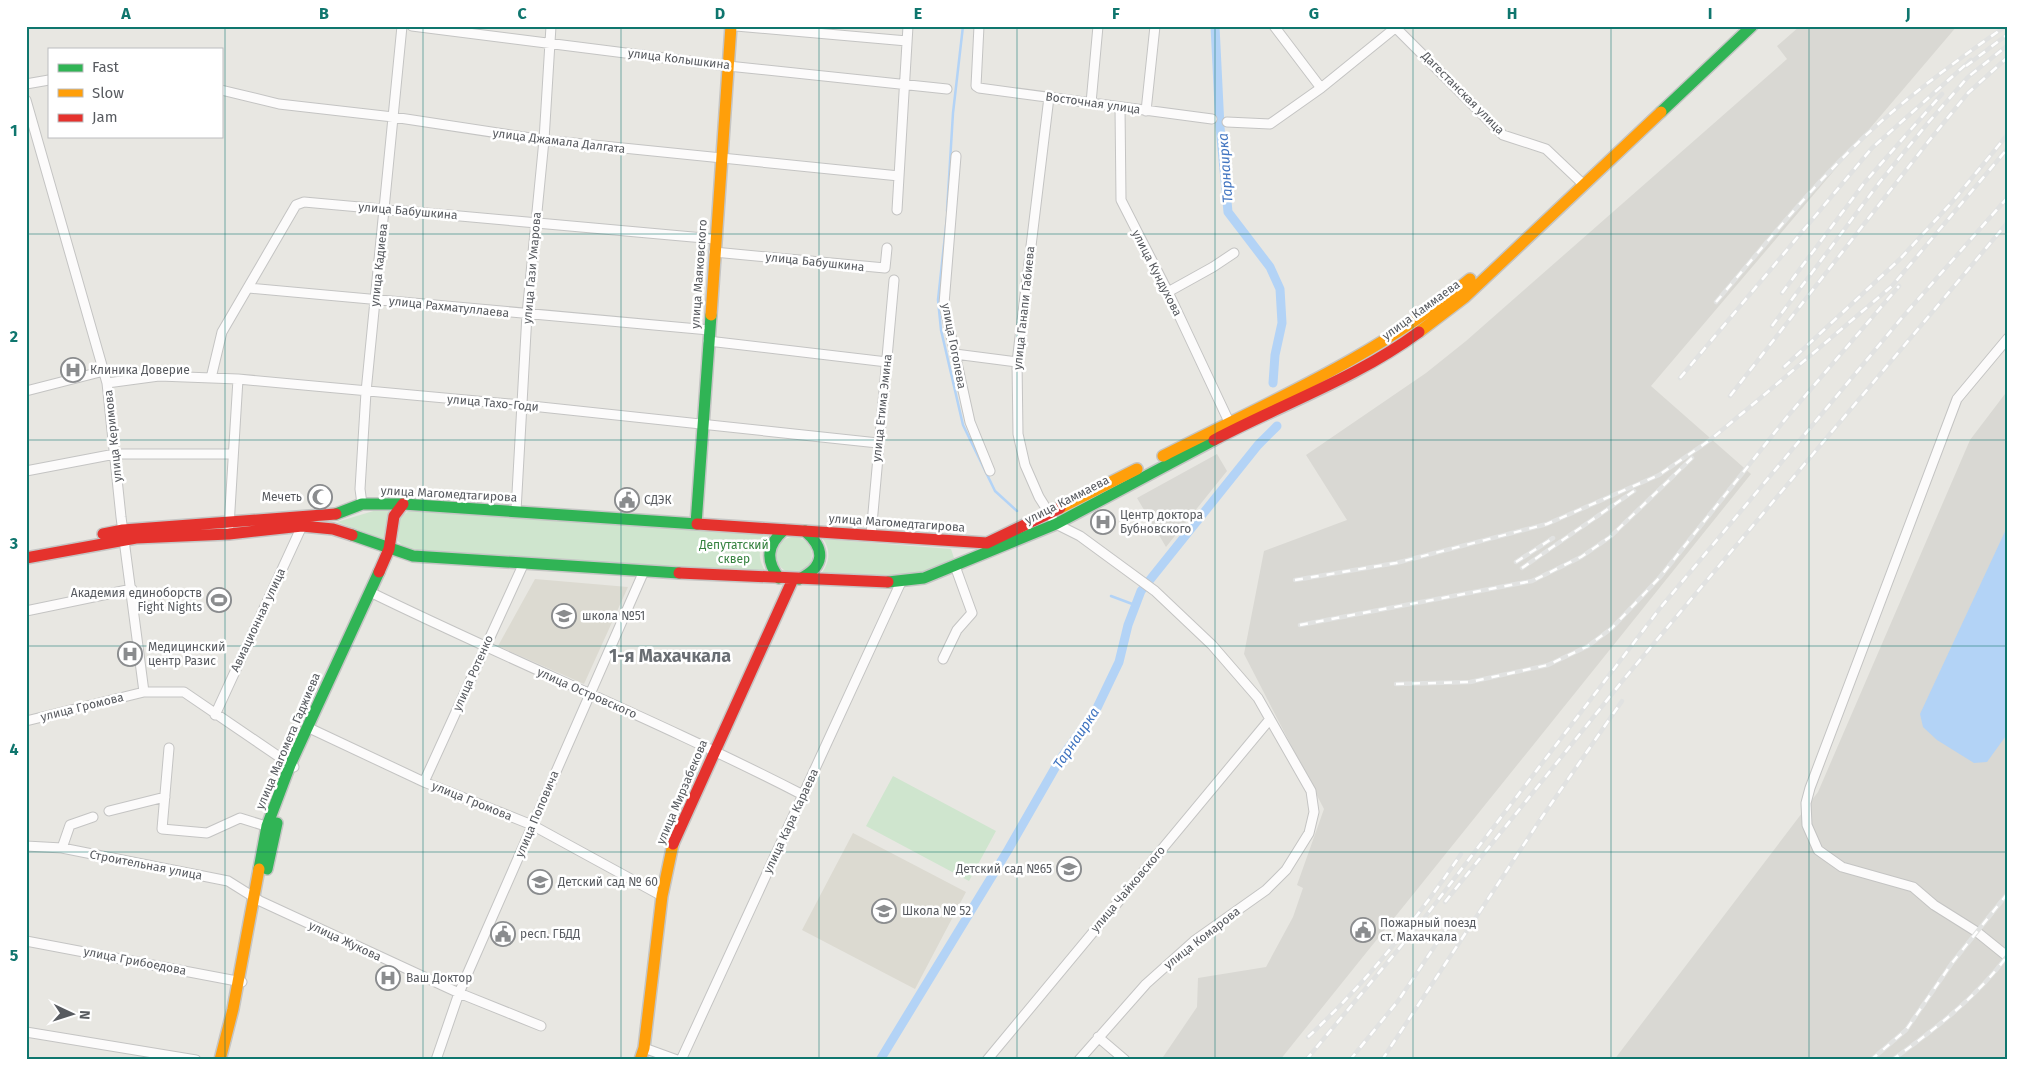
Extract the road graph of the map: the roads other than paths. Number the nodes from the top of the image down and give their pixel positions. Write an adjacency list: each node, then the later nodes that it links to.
1 (402, 26): 28 (street, улица Кадиева)
2 (412, 26): 15 (street, улица Колышкина)
3 (551, 26): 15 (street, улица Гази Умарова)
4 (731, 26): 16 (main road, улица Маяковского)
5 (736, 26): 14 (street)
6 (908, 26): 14 (street)
7 (979, 26): 23 (street, Восточная улица)
8 (1098, 26): 25 (street)
9 (1155, 26): 27 (street)
10 (1274, 26): 20 (street)
11 (1742, 26): 35 (main road, улица Каммаева)
12 (1752, 26): 35 (main road, улица Каммаева)
13 (1395, 27): 20 (street); 35 (street, Дагестанская улица)
14 (907, 41): 19 (street)
15 (548, 42): 16 (street, улица Колышкина); 31 (street, улица Гази Умарова)
16 (728, 66): 19 (street, улица Колышкина); 33 (main road, улица Маяковского)
17 (48, 80): 18 (street)
18 (26, 84)
19 (904, 84): 21 (street, улица Колышкина); 34 (street)
20 (1322, 88): 30 (street)
21 (947, 89)
22 (222, 90): 28 (street, улица Джамала Далгата)
23 (1049, 97): 25 (street, Восточная улица); 53 (street, улица Ганапи Габиева)
24 (26, 100): 54 (street, улица Керимова)
25 (1091, 102): 26 (street, Восточная улица)
26 (1120, 107): 27 (street, Восточная улица); 45 (street, улица Кундухова)
27 (1146, 111): 29 (street, Восточная улица)
28 (393, 117): 31 (street, улица Джамала Далгата); 36 (street, улица Кадиева)
29 (1212, 119)
30 (1228, 122)
31 (544, 140): 33 (street, улица Джамала Далгата); 38 (street, улица Гази Умарова)
32 (956, 156): 51 (street, улица Гоголева)
33 (720, 159): 34 (street, улица Джамала Далгата); 39 (main road, улица Маяковского)
34 (900, 176): 37 (street)
35 (1581, 182): 62 (main road, улица Каммаева)
36 (384, 208): 38 (street, улица Бабушкина); 44 (street, улица Бабушкина); 46 (street, улица Кадиева)
37 (897, 210)
38 (536, 224): 39 (street, улица Бабушкина); 47 (street, улица Гази Умарова)
39 (715, 239): 41 (main road, улица Маяковского)
40 (887, 248): 41 (street, улица Бабушкина)
41 (714, 252): 48 (main road, улица Маяковского)
42 (1234, 253): 45 (street)
43 (894, 280): 52 (street, улица Етима Эмина)
44 (249, 288): 46 (street, улица Рахматуллаева); 55 (street, улица Бабушкина)
45 (1168, 292): 62 (street, улица Кундухова)
46 (375, 299): 47 (street, улица Рахматуллаева); 59 (street, улица Кадиева)
47 (527, 314): 48 (street, улица Рахматуллаева); 60 (street, улица Гази Умарова)
48 (709, 330): 50 (main road, улица Маяковского)
49 (2008, 338): 114 (street)
50 (708, 342): 52 (street); 61 (main road, улица Маяковского)
51 (955, 354): 53 (street); 66 (street, улица Гоголева)
52 (887, 362): 63 (street, улица Етима Эмина)
53 (1017, 362): 71 (street, улица Ганапи Габиева)
54 (104, 371): 57 (street, улица Керимова); 58 (street)
55 (211, 378): 56 (street, улица Тахо-Годи); 57 (street, улица Тахо-Годи)
56 (238, 379): 59 (street, улица Тахо-Годи); 65 (street)
57 (107, 383): 64 (street, улица Керимова)
58 (26, 391)
59 (366, 392): 60 (street, улица Тахо-Годи); 68 (street, улица Кадиева)
60 (522, 405): 61 (street, улица Тахо-Годи); 70 (street, улица Гази Умарова)
61 (702, 426): 63 (street, улица Тахо-Годи); 72 (main road, улица Маяковского)
62 (1231, 426): 71 (main road, улица Каммаева)
63 (878, 443): 78 (street, улица Етима Эмина)
64 (115, 454): 65 (street); 67 (street); 77 (street, улица Керимова)
65 (233, 454): 74 (street)
66 (990, 470)
67 (26, 472)
68 (362, 504): 69 (main road, улица Магомедтагирова); 74 (main road, улица Магомедтагирова)
69 (403, 504): 70 (main road, улица Магомедтагирова); 81 (main road, улица Магомета Гаджиева)
70 (516, 511): 72 (main road, улица Магомедтагирова)
71 (1053, 519): 79 (main road, улица Каммаева); 96 (street)
72 (696, 524): 75 (main road, улица Магомедтагирова)
73 (302, 526): 74 (main road, улица Магомедтагирова); 81 (main road, улица Магомедтагирова); 95 (street, Авиационная улица)
74 (229, 529): 77 (main road, улица Магомедтагирова)
75 (784, 530): 76 (main road); 86 (main road)
76 (805, 532): 78 (main road, улица Магомедтагирова); 86 (main road)
77 (124, 535): 80 (main road, улица Магомедтагирова); 82 (main road, улица Магомедтагирова); 88 (street, улица Керимова)
78 (871, 535): 79 (main road, улица Магомедтагирова)
79 (988, 547): 84 (main road, улица Магомедтагирова)
80 (26, 549)
81 (391, 550): 83 (main road, улица Магомедтагирова); 89 (main road, улица Магомета Гаджиева)
82 (26, 558)
83 (523, 565): 85 (main road, улица Магомедтагирова); 91 (street, улица Ротенко)
84 (955, 566): 87 (main road, улица Магомедтагирова); 92 (street)
85 (644, 571): 86 (main road, улица Магомедтагирова); 94 (street, улица Поповича)
86 (789, 579): 87 (main road, улица Магомедтагирова); 99 (main road, улица Мирзабекова)
87 (901, 582): 103 (street, улица Кара Караева)
88 (132, 590): 90 (street); 93 (street, улица Керимова)
89 (372, 593): 91 (street, улица Островского); 98 (main road, улица Магомета Гаджиева)
90 (26, 610)
91 (485, 648): 94 (street, улица Островского); 102 (street, улица Ротенко)
92 (943, 659)
93 (144, 692): 95 (street, улица Громова); 97 (street, улица Громова)
94 (589, 694): 99 (street, улица Островского); 107 (street, улица Поповича)
95 (215, 715): 101 (street, улица Громова)
96 (1270, 719): 119 (street, улица Комарова); 129 (street, улица Чайковского)
97 (26, 721)
98 (310, 728): 101 (main road, улица Магомета Гаджиева); 102 (street, улица Громова)
99 (711, 747): 103 (street, улица Островского); 111 (main road, улица Мирзабекова)
100 (169, 748): 104 (street)
101 (292, 766): 108 (main road, улица Магомета Гаджиева)
102 (424, 782): 107 (street, улица Громова)
103 (803, 795): 128 (street, улица Кара Караева)
104 (165, 796): 105 (street); 108 (street)
105 (110, 811)
106 (93, 817): 110 (street)
107 (532, 825): 111 (street, улица Громова); 116 (street, улица Поповича)
108 (271, 827): 112 (main road, улица Магомета Гаджиева)
109 (26, 846): 110 (street, Строительная улица)
110 (62, 848): 112 (street, Строительная улица)
111 (658, 894): 120 (main road, улица Мирзабекова); 125 (main road, улица Мирзабекова)
112 (256, 900): 115 (main road, улица Магомета Гаджиева); 116 (street, улица Жукова)
113 (26, 941): 115 (street, улица Грибоедова)
114 (2008, 957)
115 (241, 981): 122 (main road, улица Магомета Гаджиева); 123 (main road, улица Магомета Гаджиева)
116 (459, 993): 117 (street, улица Жукова); 124 (street, улица Поповича)
117 (541, 1026)
118 (26, 1032): 121 (street)
119 (1098, 1037): 130 (street, улица Комарова); 131 (street)
120 (644, 1048): 126 (main road, улица Мирзабекова); 127 (street)
121 (196, 1060)
122 (220, 1060)
123 (226, 1060)
124 (436, 1060)
125 (632, 1060)
126 (640, 1060)
127 (678, 1060)
128 (682, 1060)
129 (987, 1060)
130 (1079, 1060)
131 (1125, 1060)

